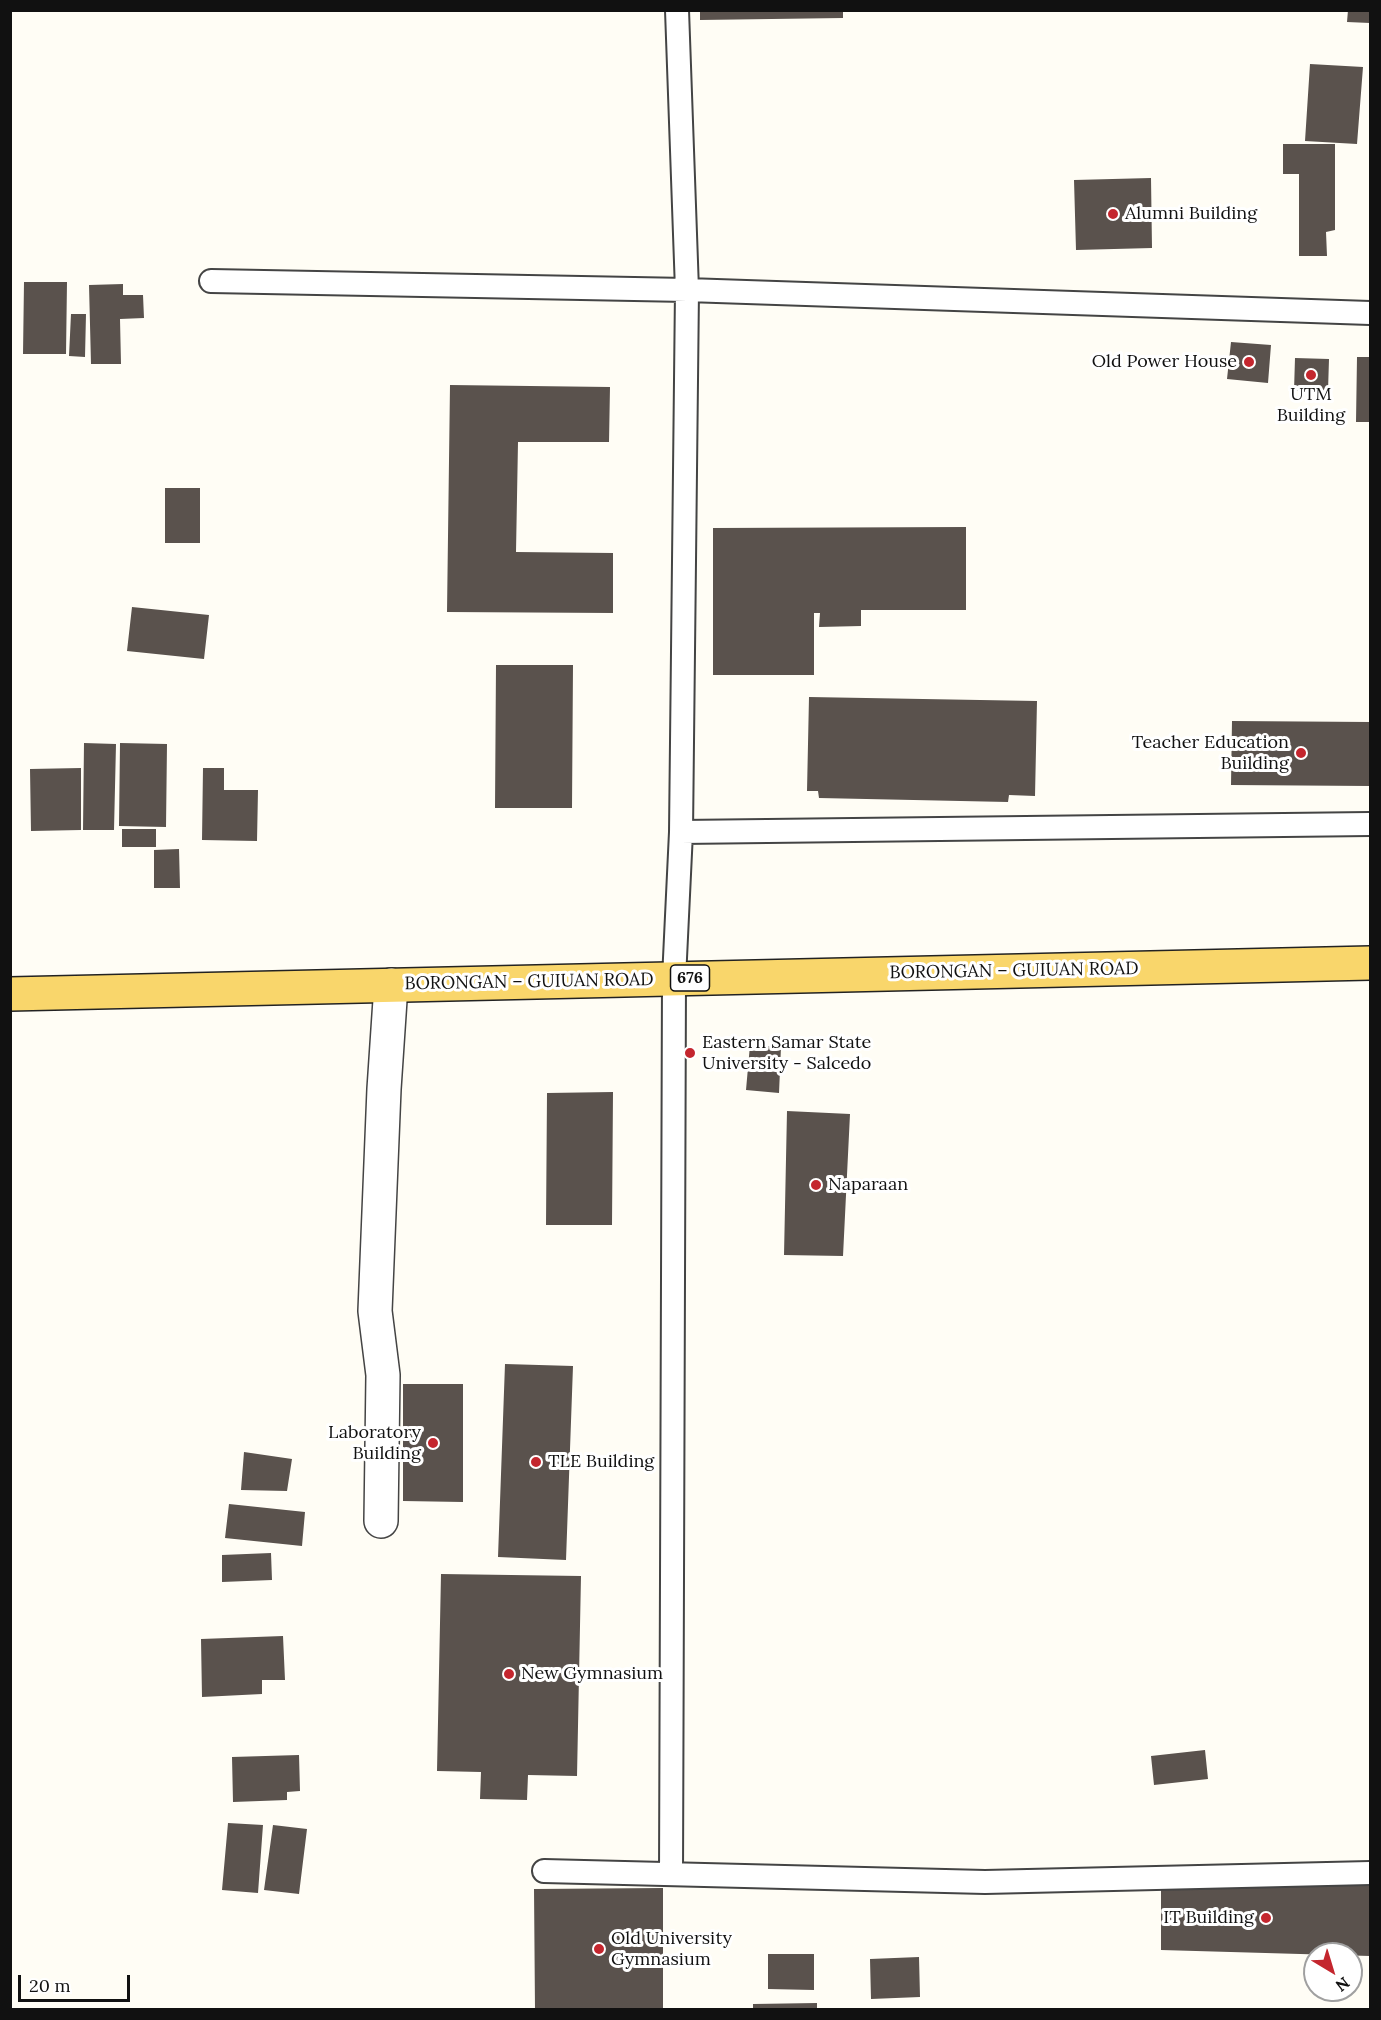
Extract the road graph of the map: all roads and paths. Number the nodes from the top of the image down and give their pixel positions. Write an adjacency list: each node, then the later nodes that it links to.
1 (677, 10): 3 (lane)
2 (211, 281): 3 (lane)
3 (687, 290): 4 (lane); 6 (lane)
4 (1371, 313)
5 (1371, 824): 6 (lane)
6 (681, 832): 8 (lane)
7 (1371, 963): 8 (main road, BORONGAN – GUIUAN ROAD / 676)
8 (674, 979): 9 (main road, BORONGAN – GUIUAN ROAD / 676); 14 (lane)
9 (391, 985): 10 (main road, BORONGAN – GUIUAN ROAD / 676); 11 (street)
10 (10, 994)
11 (381, 1521)
12 (544, 1871): 14 (lane)
13 (1371, 1873): 14 (lane)
14 (671, 1874)

